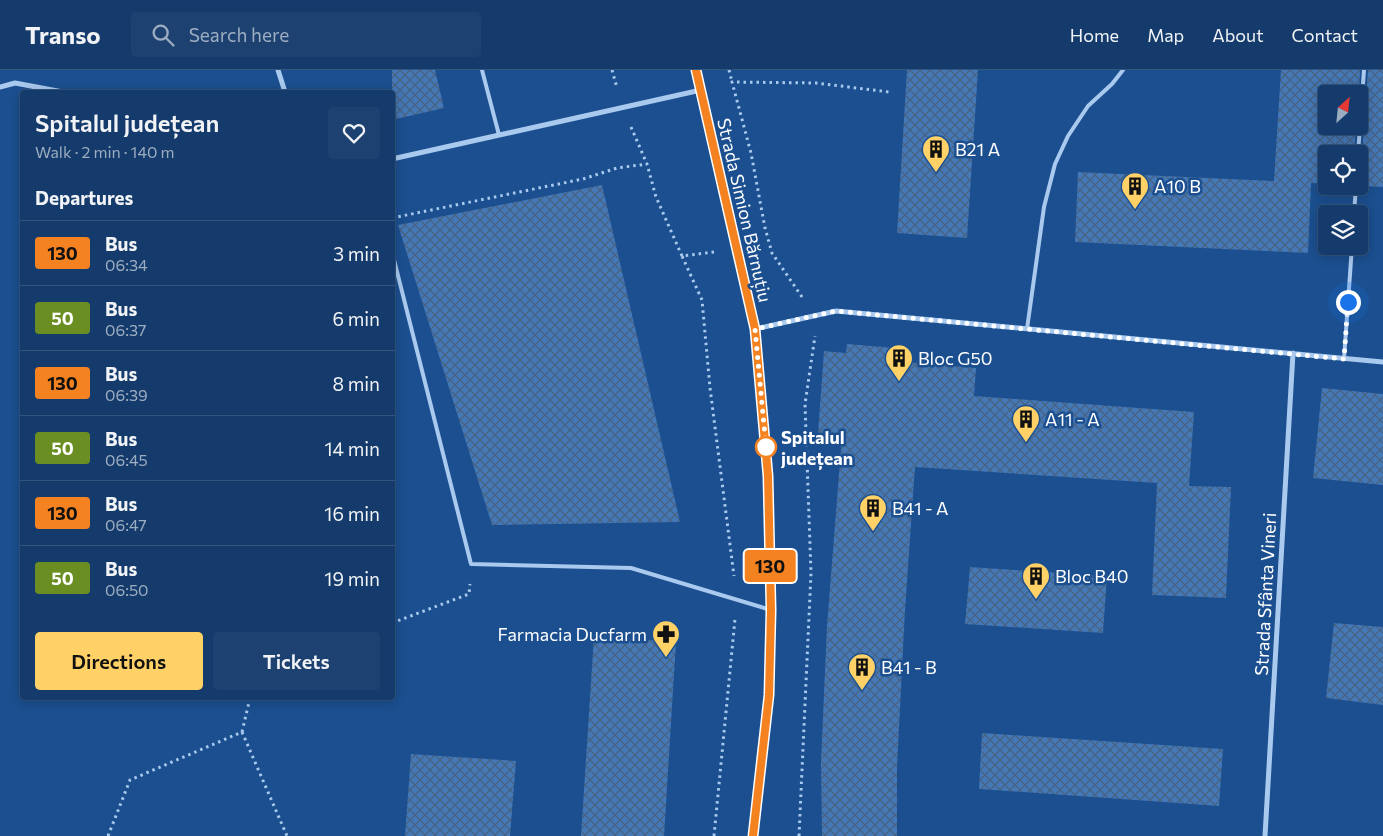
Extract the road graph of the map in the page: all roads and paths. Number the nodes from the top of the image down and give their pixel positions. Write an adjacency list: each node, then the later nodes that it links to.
1 (278, 70): 11 (street)
2 (482, 70): 15 (lane)
3 (612, 70): 14 (path)
4 (696, 70): 12 (street, Strada Simion Bărnuțiu)
5 (729, 70): 8 (path)
6 (1123, 70): 27 (lane)
7 (1364, 70): 16 (lane)
8 (732, 82): 13 (path); 20 (path)
9 (0, 87): 10 (street)
10 (53, 90)
11 (284, 90)
12 (701, 90): 14 (street); 21 (street, Strada Simion Bărnuțiu)
13 (888, 92)
14 (622, 108): 15 (street); 18 (path)
15 (499, 135): 17 (street)
16 (1359, 145)
17 (395, 158)
18 (646, 164): 19 (path); 23 (path)
19 (395, 217)
20 (768, 240): 21 (path); 25 (path)
21 (737, 250): 23 (path); 26 (street, Strada Simion Bărnuțiu)
22 (1351, 255): 29 (lane)
23 (682, 256): 32 (path)
24 (395, 264): 31 (lane)
25 (819, 315): 26 (street); 27 (street); 41 (path)
26 (755, 329): 33 (street, Strada Simion Bărnuțiu)
27 (1027, 329): 28 (street)
28 (1293, 353): 29 (street); 42 (street, Strada Sfânta Vineri)
29 (1344, 359): 30 (street)
30 (1383, 362)
31 (471, 564): 32 (lane); 34 (path)
32 (736, 600): 33 (lane); 39 (path)
33 (771, 610): 40 (street, Strada Simion Bărnuțiu)
34 (395, 622)
35 (250, 700): 36 (path)
36 (242, 732): 37 (path); 38 (path)
37 (108, 836)
38 (287, 836)
39 (714, 836)
40 (753, 836)
41 (798, 836)
42 (1265, 836)

